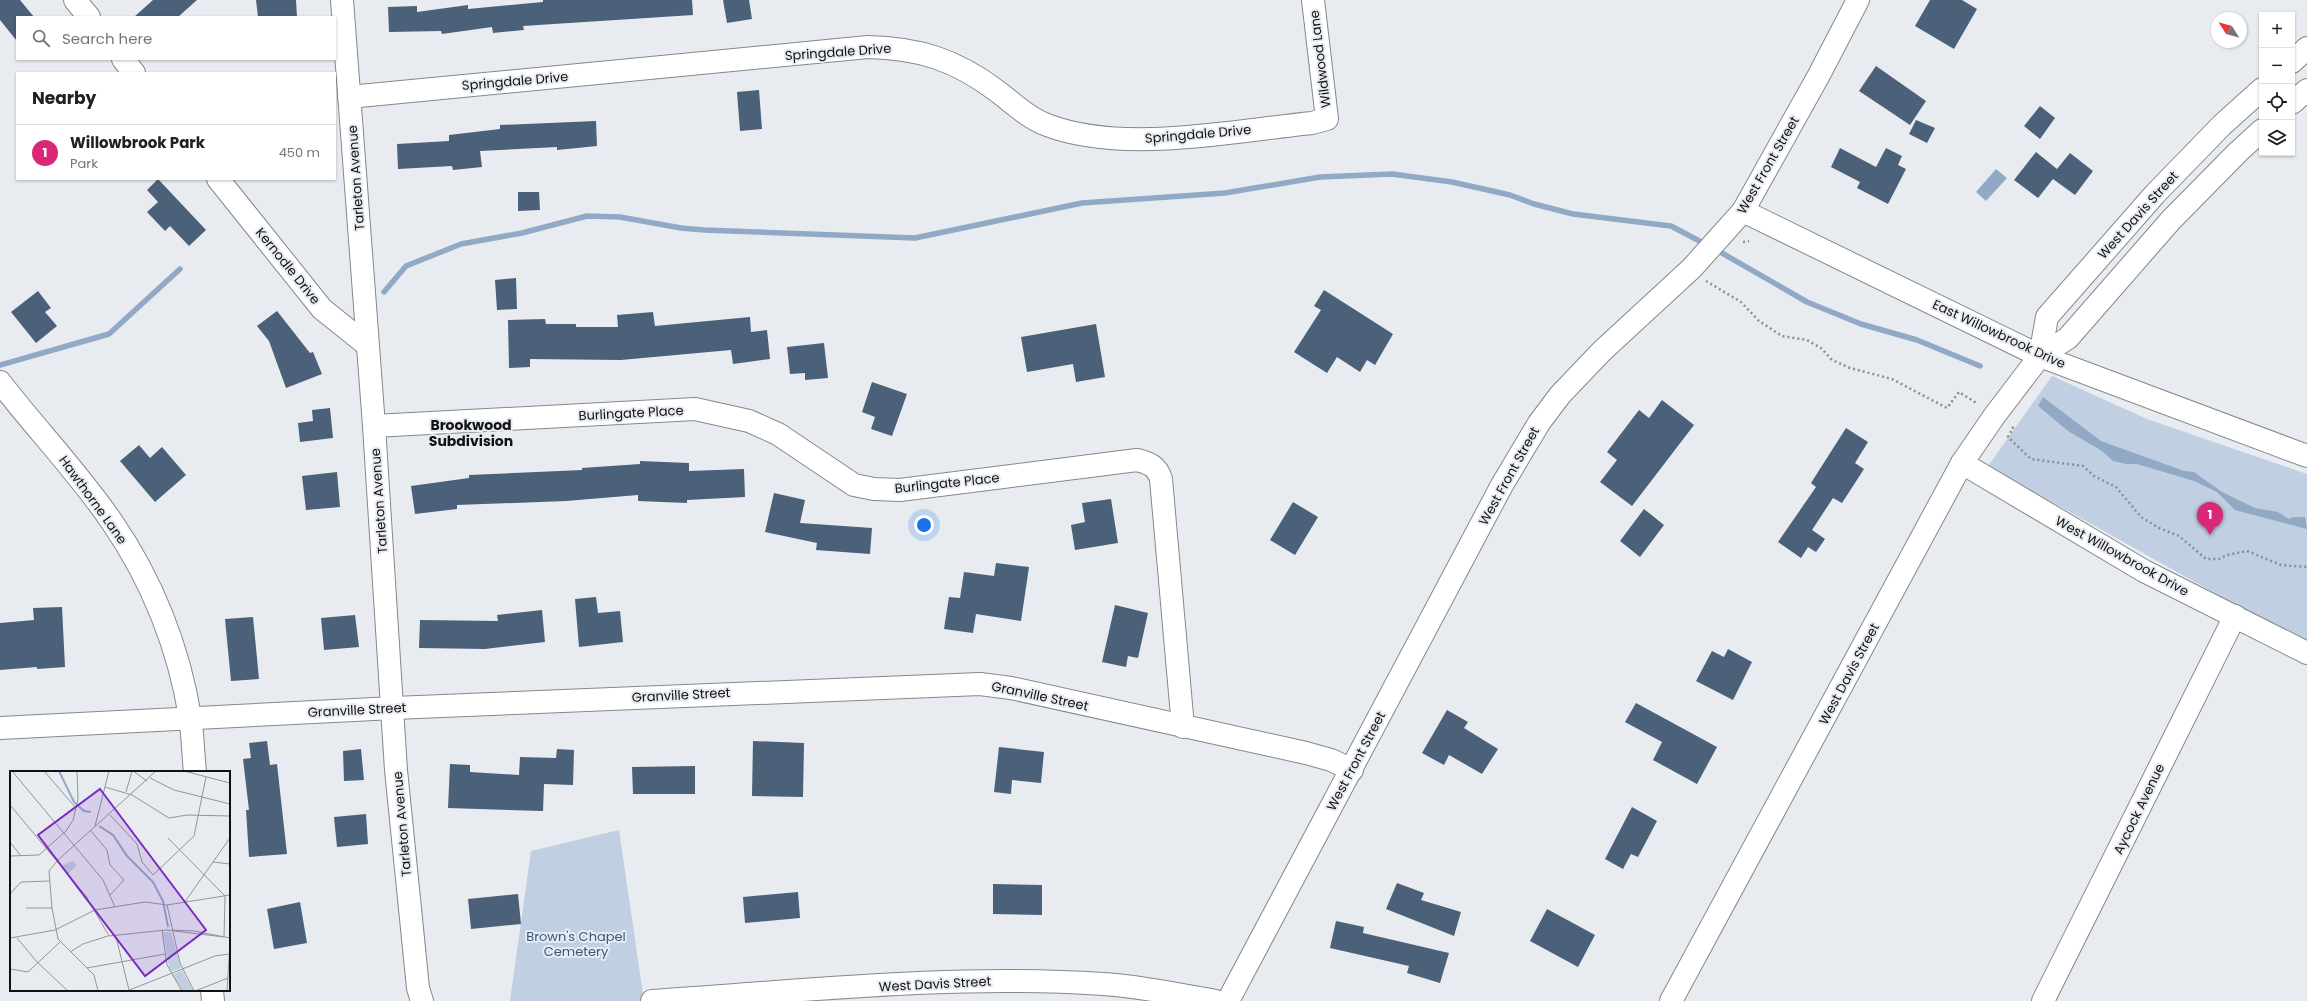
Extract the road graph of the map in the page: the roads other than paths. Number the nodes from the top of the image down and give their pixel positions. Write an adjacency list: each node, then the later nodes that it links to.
1 (75, 0): 5 (street)
2 (342, 0): 12 (street, Tarleton Avenue)
3 (1313, 0): 14 (street, Wildwood Lane)
4 (1851, 5): 17 (street, West Front Street)
5 (88, 16)
6 (2307, 48): 7 (street)
7 (2295, 59)
8 (124, 60): 9 (street)
9 (133, 72)
10 (2307, 90): 13 (street)
11 (2259, 92): 19 (street, West Davis Street)
12 (350, 97): 14 (street, Springdale Drive); 18 (street, Tarleton Avenue)
13 (2295, 100)
14 (1327, 119)
15 (2259, 133): 19 (street, West Davis Street)
16 (219, 180): 18 (street, Kernodle Drive)
17 (1743, 211): 19 (street, East Willowbrook Drive); 31 (street, West Front Street)
18 (367, 345): 22 (street, Tarleton Avenue)
19 (2040, 356): 23 (street, East Willowbrook Drive); 24 (street, West Davis Street)
20 (0, 382): 21 (street, Hawthorne Lane)
21 (8, 403): 28 (street, Hawthorne Lane)
22 (374, 426): 27 (street, Tarleton Avenue); 29 (street, Burlingate Place)
23 (2307, 456)
24 (1962, 463): 25 (street, West Willowbrook Drive); 35 (street, West Davis Street)
25 (2235, 616): 26 (street, West Willowbrook Drive); 41 (street, Aycock Avenue)
26 (2307, 653)
27 (394, 708): 28 (street, Granville Street); 29 (street, Granville Street); 37 (street, Tarleton Avenue)
28 (191, 718): 30 (street, Granville Street); 32 (street, Hawthorne Lane)
29 (1183, 727): 31 (street, Granville Street)
30 (0, 728)
31 (1352, 770): 40 (street, West Front Street)
32 (195, 771)
33 (212, 991): 36 (street)
34 (806, 996): 38 (street, West Davis Street); 39 (street, West Davis Street)
35 (1674, 1000)
36 (213, 1001)
37 (422, 1001)
38 (652, 1001)
39 (1216, 1001)
40 (1228, 1001)
41 (2043, 1001)

